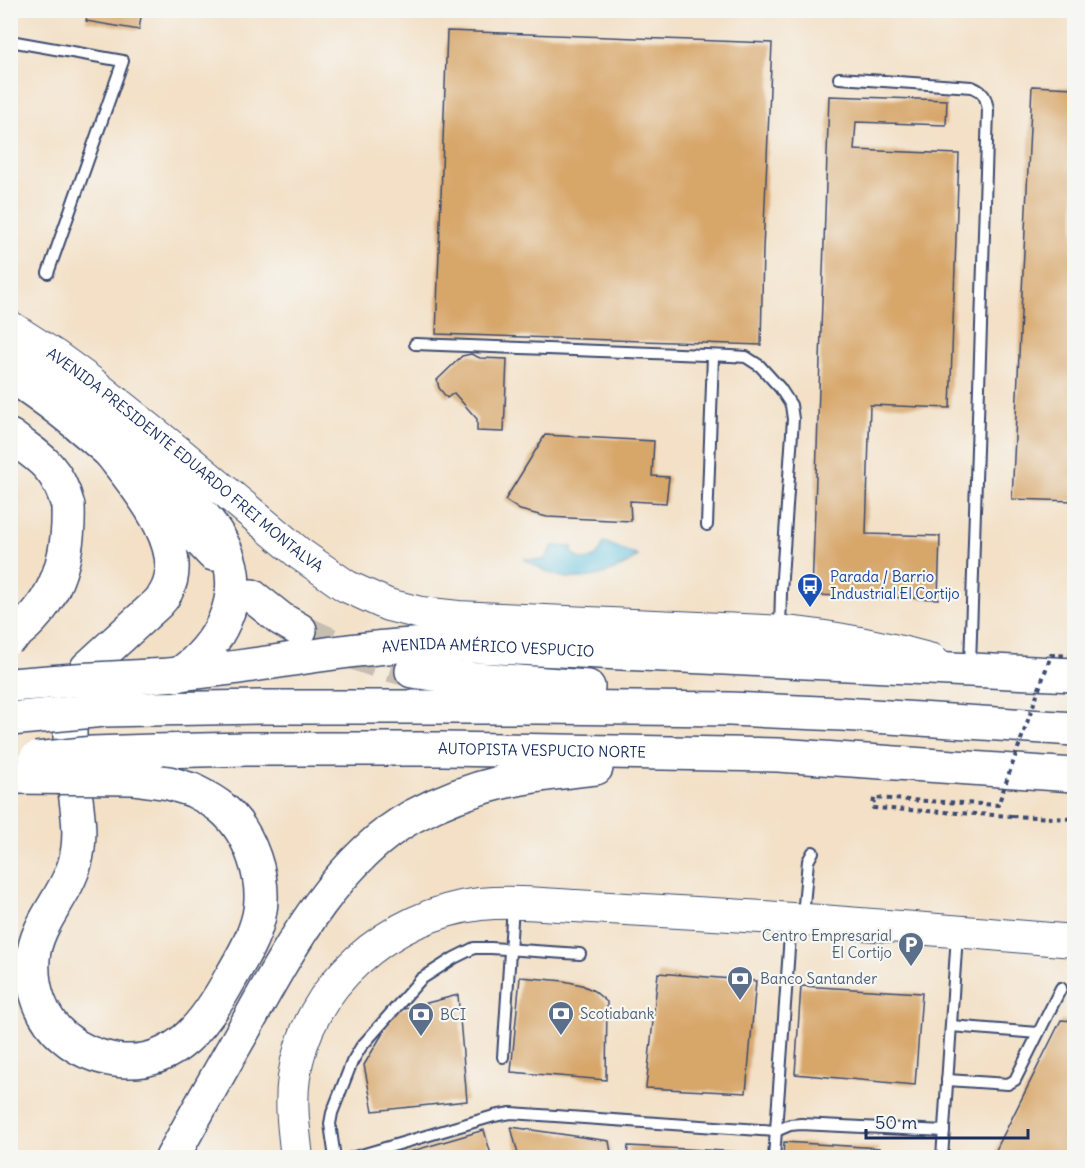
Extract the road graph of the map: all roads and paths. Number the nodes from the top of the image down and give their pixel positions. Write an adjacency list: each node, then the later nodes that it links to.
1 (10, 41): 3 (lane)
2 (839, 78): 19 (lane)
3 (48, 273)
4 (10, 327): 13 (main road, AVENIDA PRESIDENTE EDUARDO FREI MONTALVA)
5 (415, 344): 7 (lane)
6 (10, 355): 22 (main road)
7 (713, 356): 11 (lane); 16 (lane)
8 (10, 375): 10 (main road)
9 (10, 436): 17 (main road, bridge)
10 (112, 454): 12 (main road); 31 (main road, bridge)
11 (707, 525)
12 (213, 555)
13 (360, 594): 16 (main road, AVENIDA AMÉRICO VESPUCIO)
14 (252, 596): 15 (main road)
15 (300, 630)
16 (780, 632): 19 (main road, AVENIDA AMÉRICO VESPUCIO)
17 (10, 638)
18 (1074, 656): 33 (path, bridge)
19 (970, 670): 21 (main road, AVENIDA AMÉRICO VESPUCIO); 22 (main road, AVENIDA AMÉRICO VESPUCIO)
20 (412, 671): 24 (main road)
21 (1074, 675)
22 (164, 676): 23 (main road, AVENIDA AMÉRICO VESPUCIO, bridge)
23 (10, 685)
24 (792, 711): 25 (main road, bridge); 26 (main road)
25 (10, 719)
26 (1074, 729)
27 (778, 755): 28 (main road, AUTOPISTA VESPUCIO NORTE, bridge); 29 (main road, AUTOPISTA VESPUCIO NORTE); 48 (main road)
28 (10, 762)
29 (1019, 771): 30 (main road, AUTOPISTA VESPUCIO NORTE); 32 (main road)
30 (1074, 775)
31 (10, 777)
32 (1074, 781)
33 (1074, 819)
34 (813, 852): 36 (lane)
35 (513, 903): 36 (main road); 39 (lane); 49 (main road)
36 (797, 919): 37 (main road); 46 (lane)
37 (957, 932): 38 (main road); 42 (lane)
38 (1074, 941)
39 (510, 949): 40 (lane); 44 (lane); 50 (lane)
40 (580, 954)
41 (1061, 988): 43 (lane)
42 (951, 1026): 43 (lane); 45 (lane)
43 (1038, 1033): 45 (lane)
44 (503, 1057)
45 (947, 1080): 47 (lane)
46 (776, 1131): 47 (lane); 51 (lane); 52 (lane)
47 (944, 1131): 53 (lane)
48 (172, 1158)
49 (297, 1158)
50 (335, 1158)
51 (351, 1158)
52 (774, 1158)
53 (942, 1158)

